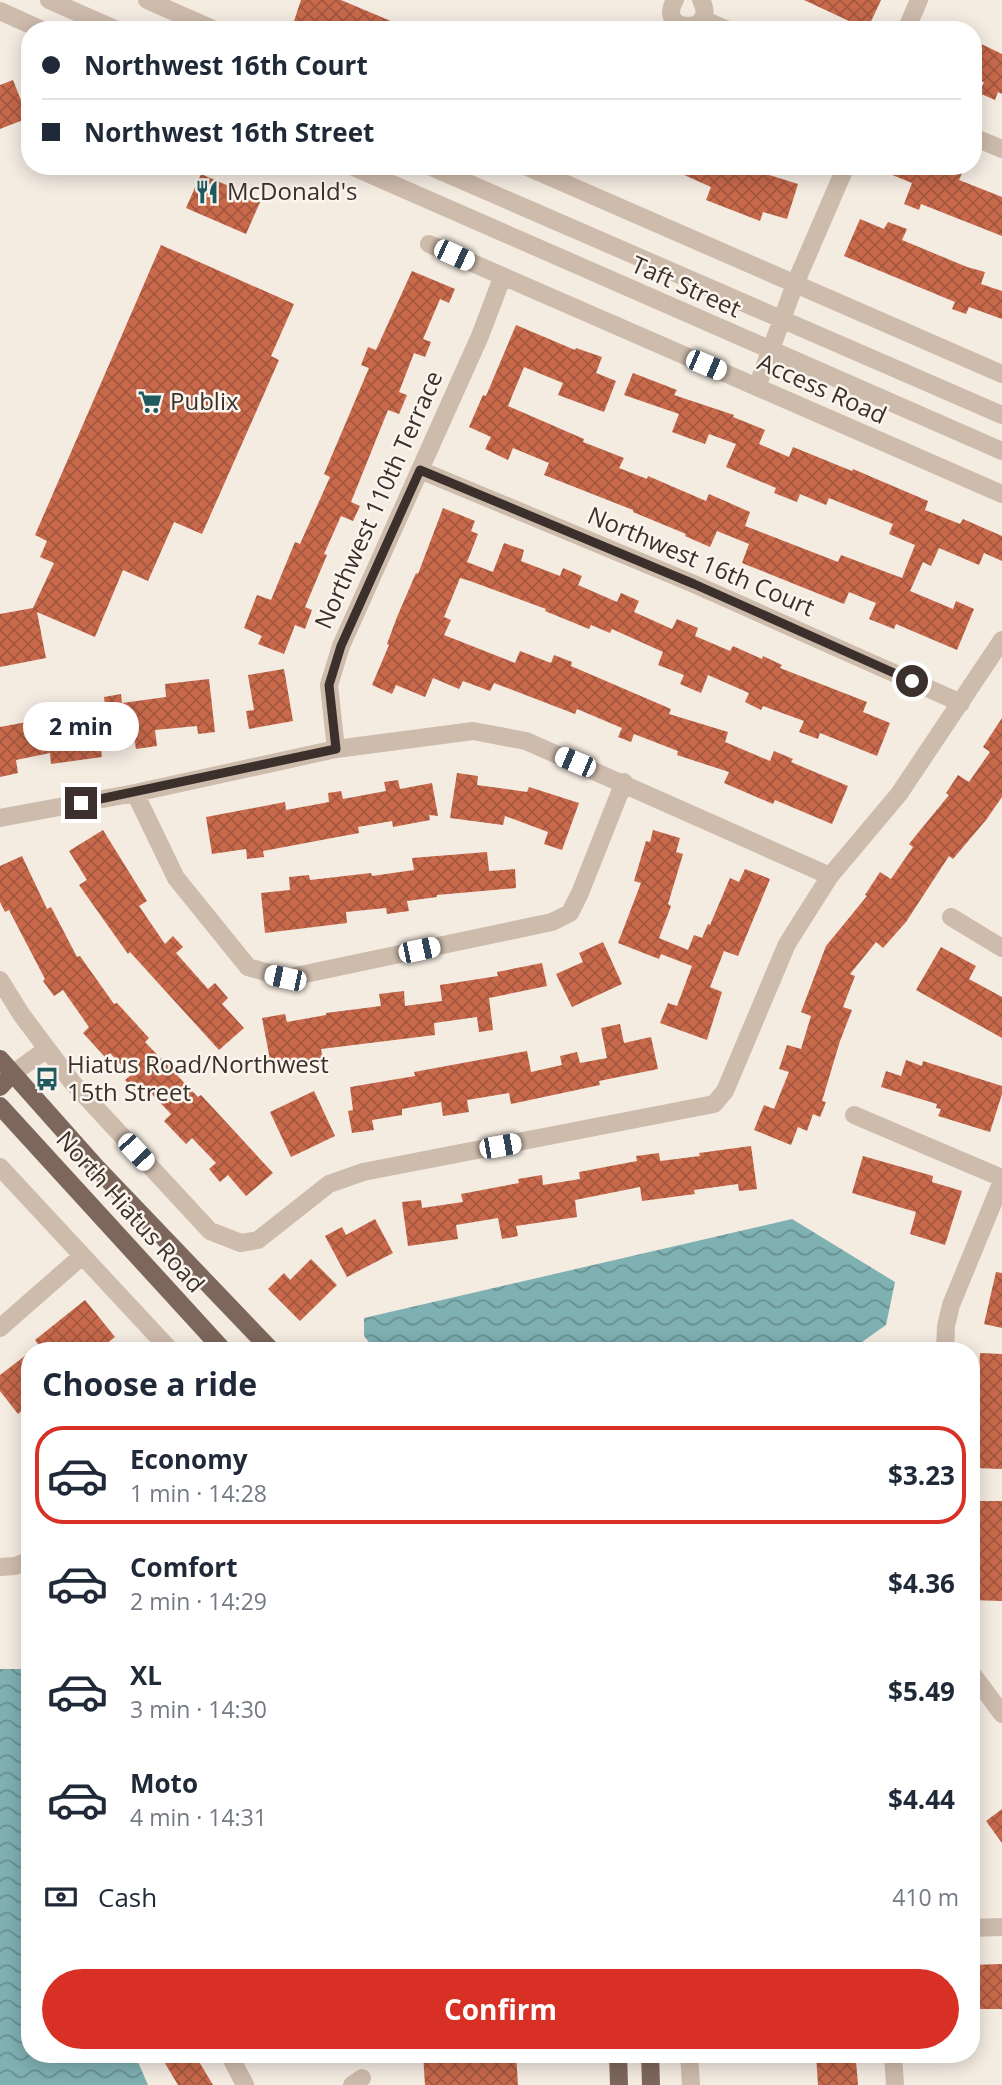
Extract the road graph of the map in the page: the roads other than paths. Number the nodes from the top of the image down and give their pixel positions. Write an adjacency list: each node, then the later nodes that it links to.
1 (48, 0): 9 (street)
2 (147, 0): 10 (street)
3 (675, 0): 11 (street)
4 (701, 0): 7 (street)
5 (919, 0): 14 (street)
6 (0, 11): 8 (street)
7 (702, 19): 12 (street); 13 (street)
8 (22, 21)
9 (96, 21)
10 (195, 21)
11 (676, 21)
12 (700, 21)
13 (707, 21)
14 (910, 21)
15 (982, 140): 16 (street)
16 (1002, 149)
17 (386, 175): 25 (street, Taft Street)
18 (450, 175): 24 (street, Taft Street)
19 (546, 175): 23 (street, Taft Street)
20 (842, 175): 23 (street)
21 (429, 244): 22 (street, Access Road)
22 (502, 278): 27 (street, Access Road); 30 (street, Northwest 110th Terrace)
23 (796, 284): 24 (street); 26 (street, Taft Street)
24 (782, 319): 25 (street); 28 (street, Taft Street)
25 (771, 350): 27 (street); 29 (street, Taft Street)
26 (1002, 374)
27 (757, 387): 31 (street, Access Road)
28 (1002, 415)
29 (1002, 451)
30 (420, 470): 33 (street, Northwest 16th Court); 34 (street, Northwest 110th Terrace)
31 (1002, 494)
32 (1002, 640): 33 (street)
33 (961, 703): 38 (street)
34 (336, 749): 35 (street); 36 (street)
35 (624, 782): 36 (street); 38 (street)
36 (135, 793): 37 (street)
37 (0, 818)
38 (830, 876): 42 (street)
39 (951, 917): 40 (street)
40 (1002, 948)
41 (0, 980): 42 (street)
42 (47, 1049): 44 (street)
43 (0, 1059): 44 (main road, North Hiatus Road)
44 (6, 1081): 53 (main road, North Hiatus Road)
45 (0, 1106): 52 (main road, North Hiatus Road)
46 (854, 1115): 48 (street)
47 (0, 1167): 49 (street)
48 (1002, 1180): 54 (street)
49 (82, 1256): 50 (street); 51 (street)
50 (0, 1328)
51 (163, 1342)
52 (216, 1342)
53 (263, 1342)
54 (945, 1342)
55 (21, 1564): 56 (street)
56 (0, 1567)
57 (980, 1684): 58 (street)
58 (1002, 1714)
59 (1002, 1927): 60 (street)
60 (980, 1928)
61 (234, 2063): 66 (street)
62 (618, 2063): 67 (main road)
63 (650, 2063): 68 (main road)
64 (690, 2063): 69 (street)
65 (894, 2063): 70 (street)
66 (245, 2085)
67 (619, 2085)
68 (651, 2085)
69 (691, 2085)
70 (895, 2085)

